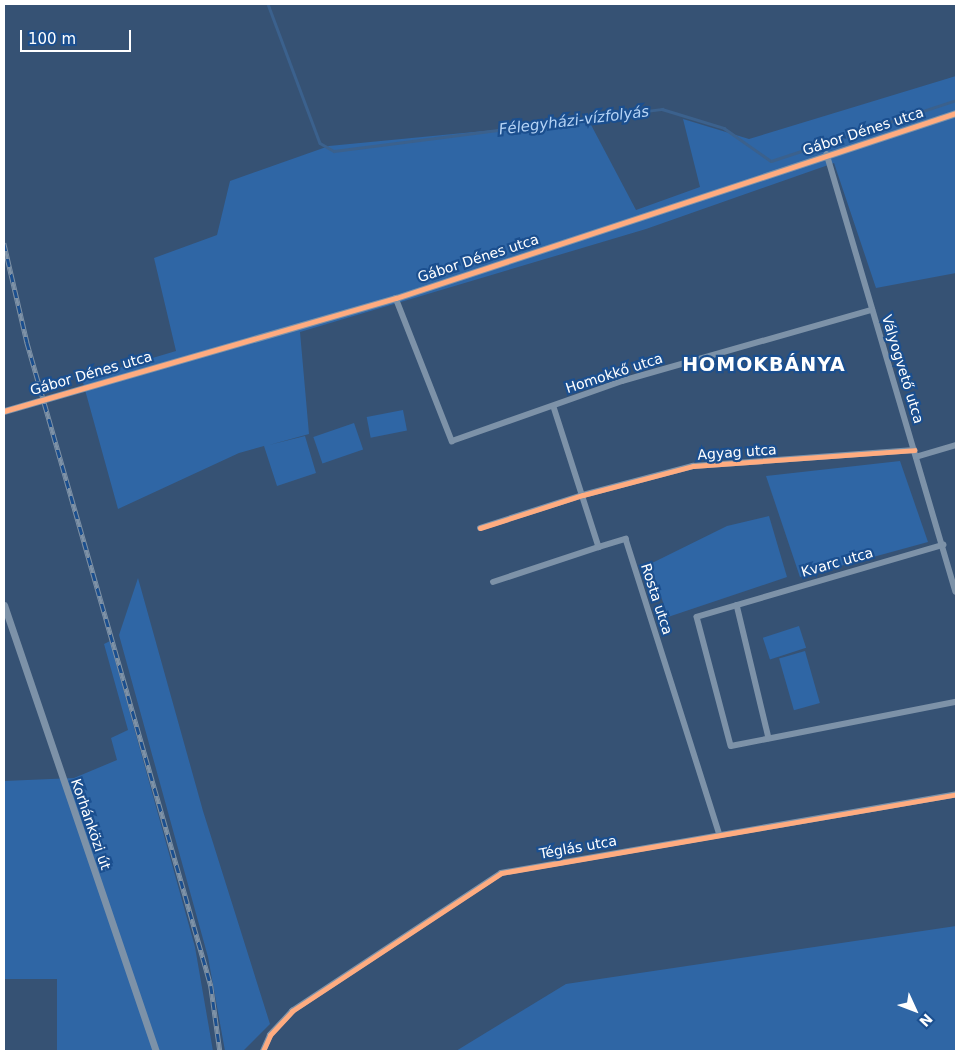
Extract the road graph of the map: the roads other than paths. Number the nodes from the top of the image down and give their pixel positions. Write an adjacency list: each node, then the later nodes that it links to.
1 (956, 113): 2 (street, Gábor Dénes utca)
2 (827, 154): 3 (street, Gábor Dénes utca); 4 (street, Vályogvető utca)
3 (396, 298): 5 (street, Homokkő utca); 6 (street, Gábor Dénes utca)
4 (872, 310): 5 (street, Homokkő utca); 8 (street, Vályogvető utca)
5 (554, 407): 9 (street)
6 (4, 411)
7 (956, 445): 8 (street, Agyag utca)
8 (915, 453): 9 (street, Agyag utca); 11 (street, Vályogvető utca)
9 (583, 495): 10 (street, Agyag utca); 12 (street)
10 (480, 528)
11 (944, 545): 14 (street, Vályogvető utca); 16 (street, Kvarc utca)
12 (599, 548): 13 (street); 20 (street, Rosta utca)
13 (493, 582)
14 (956, 591)
15 (4, 605): 21 (street, Korhánközi út)
16 (737, 605): 18 (street); 18 (street, Kvarc utca)
17 (956, 702): 18 (street)
18 (769, 738)
19 (956, 794): 20 (street, Téglás utca)
20 (718, 833): 22 (street, Téglás utca)
21 (156, 1051)
22 (263, 1051)

